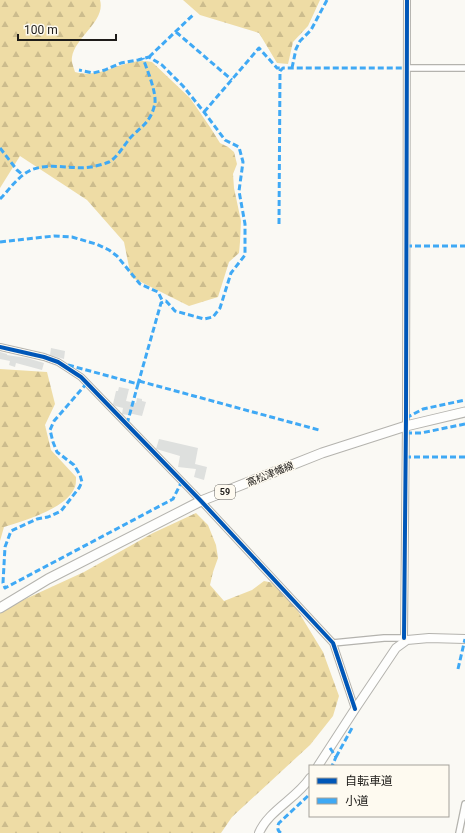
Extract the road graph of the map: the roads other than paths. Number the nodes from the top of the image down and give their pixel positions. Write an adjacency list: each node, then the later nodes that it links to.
1 (407, 0): 2 (street)
2 (407, 68): 3 (street); 6 (street)
3 (465, 68)
4 (0, 347): 7 (street)
5 (465, 412): 6 (main road, 高松津幡線 / 59)
6 (406, 426): 7 (main road, 高松津幡線 / 59); 9 (street)
7 (201, 501): 8 (main road, 高松津幡線 / 59); 11 (street)
8 (0, 608)
9 (406, 639): 10 (street); 11 (street); 12 (street)
10 (465, 639)
11 (334, 643): 12 (street)
12 (355, 708): 13 (street)
13 (319, 765)
14 (309, 779): 16 (street)
15 (465, 804): 17 (street)
16 (259, 833)
17 (459, 833)

